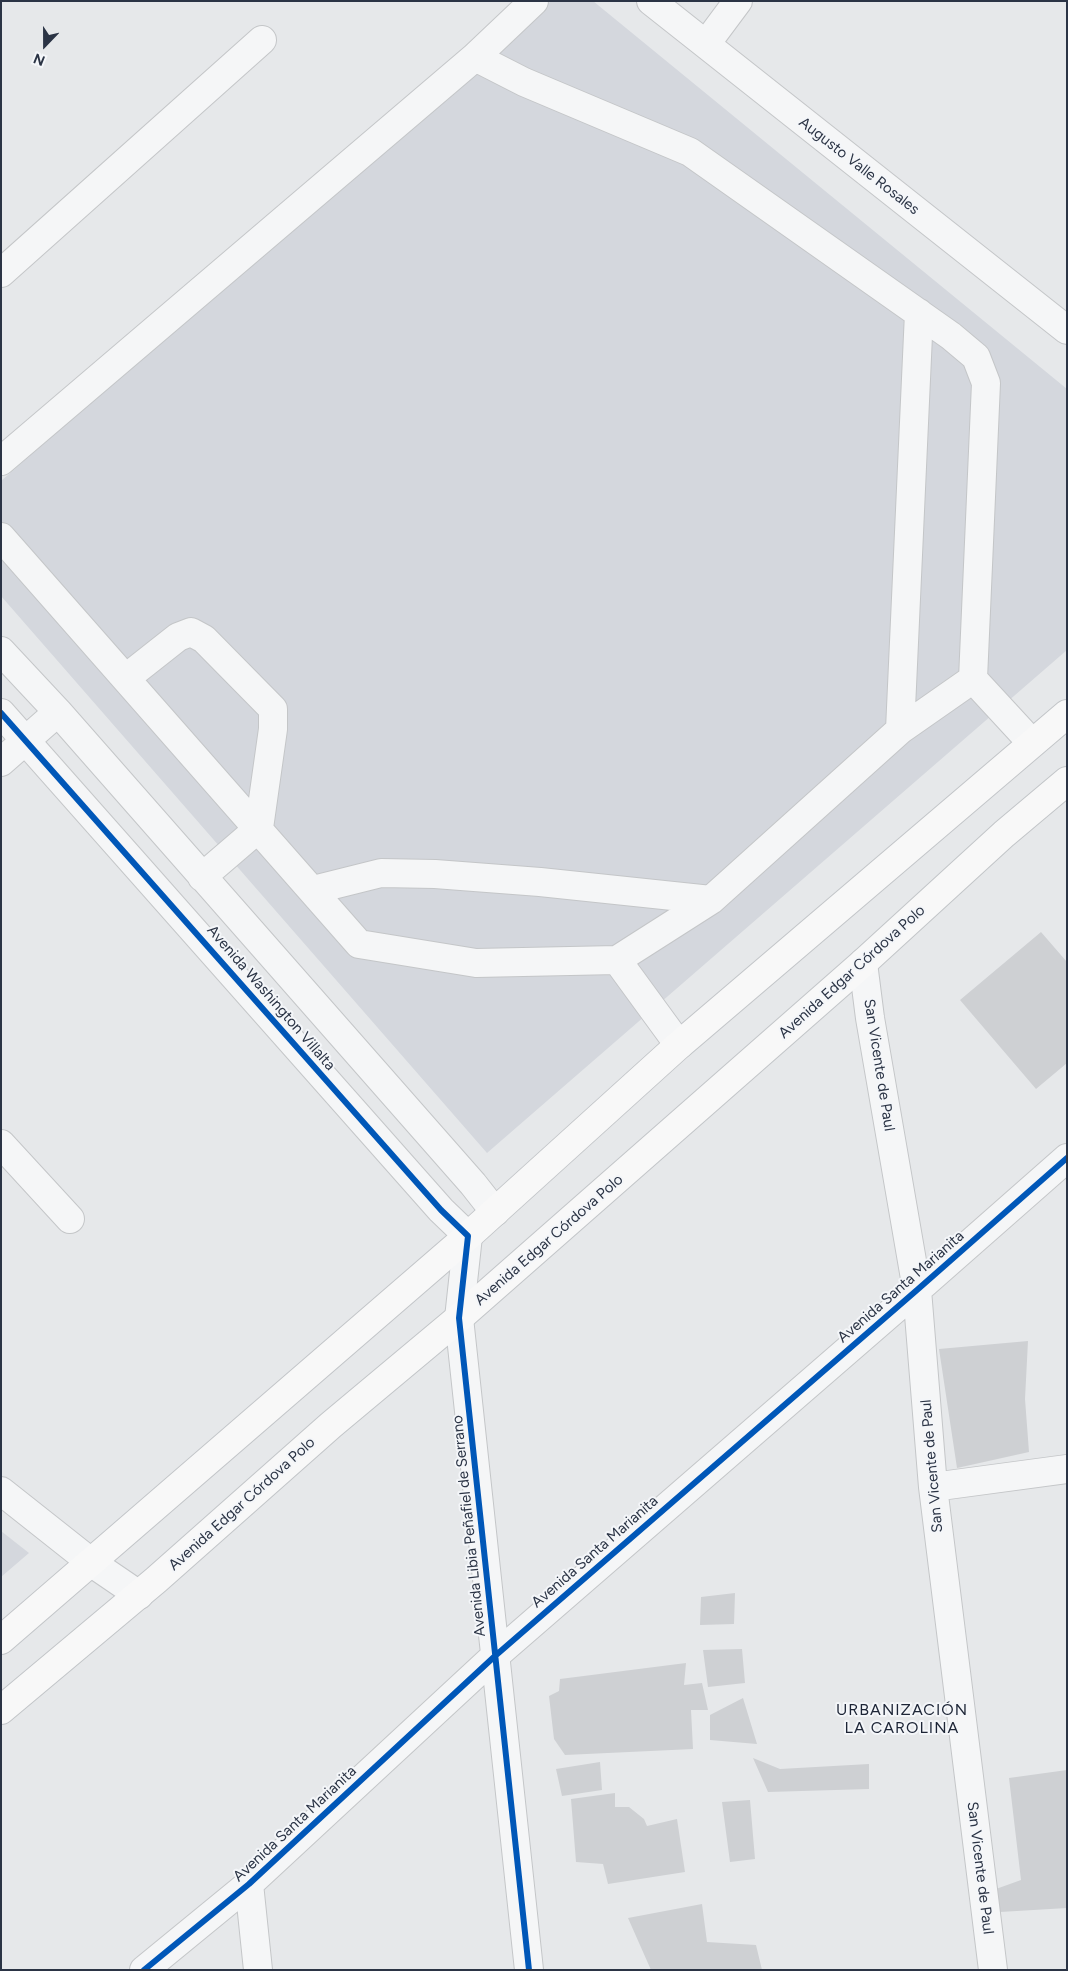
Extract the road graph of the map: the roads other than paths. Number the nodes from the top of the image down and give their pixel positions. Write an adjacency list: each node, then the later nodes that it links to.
1 (534, 1): 6 (street)
2 (651, 1): 5 (street, Augusto Valle Rosales)
3 (738, 1): 5 (street)
4 (262, 40): 7 (street)
5 (706, 44): 9 (street, Augusto Valle Rosales)
6 (475, 57): 8 (street); 10 (street)
7 (1, 273)
8 (919, 313): 14 (street); 18 (street)
9 (1067, 330)
10 (1, 461)
11 (1, 537): 13 (street)
12 (1, 650): 15 (street, Avenida Washington Villalta)
13 (126, 678): 23 (street); 23 (street)
14 (973, 680): 18 (street); 20 (street)
15 (58, 712): 19 (street); 24 (street, Avenida Washington Villalta)
16 (1, 713): 19 (street, Avenida Washington Villalta)
17 (1067, 714): 20 (main road)
18 (900, 730): 26 (street)
19 (27, 740): 21 (street); 34 (street, Avenida Washington Villalta)
20 (1032, 743): 29 (main road)
21 (1, 762)
22 (1067, 781): 28 (main road, Avenida Edgar Córdova Polo)
23 (259, 828): 24 (street); 25 (street)
24 (202, 877): 32 (street, Avenida Washington Villalta)
25 (313, 890): 26 (street); 27 (street)
26 (710, 900): 27 (street)
27 (617, 960): 29 (street)
28 (863, 963): 35 (street, San Vicente de Paul); 36 (main road, Avenida Edgar Córdova Polo)
29 (679, 1045): 32 (main road)
30 (1, 1144): 33 (street)
31 (1067, 1158): 35 (street, Avenida Santa Marianita)
32 (495, 1212): 34 (main road)
33 (70, 1220)
34 (468, 1236): 36 (street); 40 (main road)
35 (917, 1290): 38 (street, San Vicente de Paul); 43 (street, Avenida Santa Marianita)
36 (459, 1318): 41 (main road, Avenida Edgar Córdova Polo); 43 (street, Avenida Libia Peñafiel de Serrano)
37 (1067, 1470): 38 (street)
38 (933, 1487): 49 (street, San Vicente de Paul)
39 (1, 1492): 40 (street)
40 (92, 1563): 41 (street); 42 (main road)
41 (140, 1594): 44 (main road, Avenida Edgar Córdova Polo)
42 (1, 1640)
43 (495, 1656): 45 (street, Avenida Santa Marianita); 48 (street, Avenida Libia Peñafiel de Serrano)
44 (1, 1710)
45 (249, 1884): 46 (street, Avenida Santa Marianita); 47 (street)
46 (144, 1970)
47 (258, 1970)
48 (529, 1970)
49 (993, 1970)

